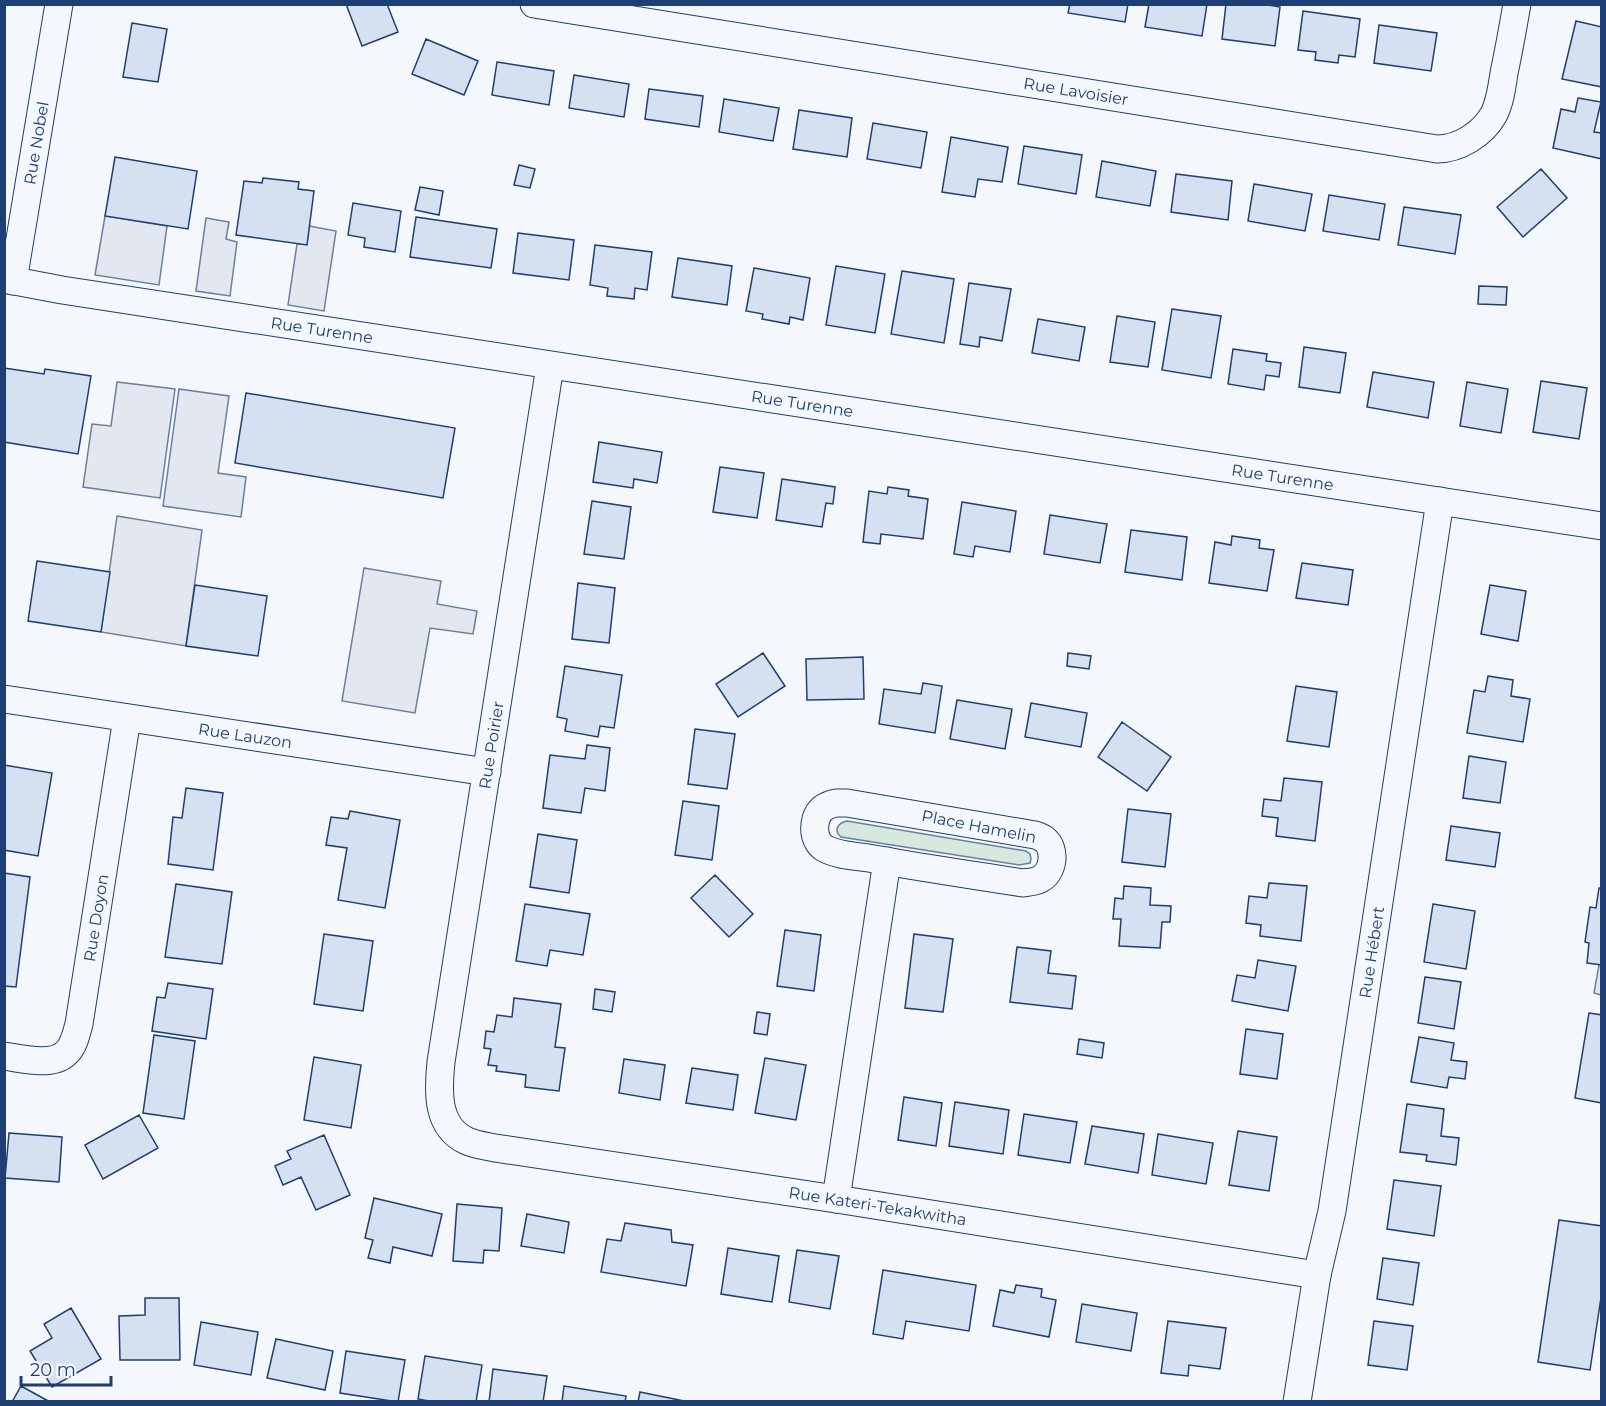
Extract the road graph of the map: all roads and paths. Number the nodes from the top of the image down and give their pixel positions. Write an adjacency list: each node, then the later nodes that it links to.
1 (59, 4): 4 (street, Rue Nobel)
2 (534, 4): 3 (street, Rue Lavoisier)
3 (1517, 4)
4 (9, 280): 5 (street, Rue Turenne)
5 (550, 366): 6 (street, Rue Turenne); 10 (street, Rue Poirier)
6 (1440, 501): 7 (street, Rue Turenne); 15 (street, Rue Hébert)
7 (1602, 526)
8 (4, 699): 9 (street, Rue Lauzon)
9 (127, 718): 10 (street, Rue Lauzon); 12 (street, Rue Doyon)
10 (487, 772): 13 (street, Rue Poirier)
11 (886, 861): 11 (street, Place Hamelin); 14 (street)
12 (4, 1056)
13 (447, 1123): 14 (street, Rue Kateri-Tekakwitha)
14 (836, 1199): 15 (street, Rue Kateri-Tekakwitha)
15 (1317, 1275): 16 (street, Rue Hébert)
16 (1297, 1401)

